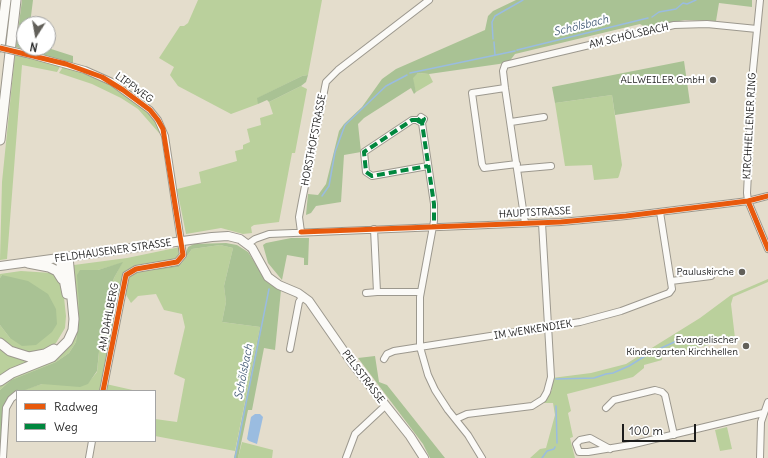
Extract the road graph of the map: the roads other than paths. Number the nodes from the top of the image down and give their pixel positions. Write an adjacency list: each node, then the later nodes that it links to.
1 (6, 0): 6 (highway)
2 (16, 0): 10 (highway)
3 (429, 0): 21 (street, HORSTHOFSTRASSE)
4 (760, 0): 5 (street, KIRCHHELLENER RING)
5 (757, 30): 7 (street, AM SCHÖLSBACH); 15 (street, KIRCHHELLENER RING)
6 (0, 47): 22 (street, LIPPWEG, bridge)
7 (505, 88): 9 (street); 12 (street)
8 (544, 117): 9 (street)
9 (511, 122): 12 (street)
10 (0, 140)
11 (428, 166): 11 (street); 19 (street)
12 (517, 166): 13 (street); 17 (street)
13 (551, 166)
14 (768, 196): 15 (street, HAUPTSTRASSE)
15 (748, 201): 16 (street, HAUPTSTRASSE); 24 (street, KIRCHHELLENER RING)
16 (660, 212): 18 (street, HAUPTSTRASSE); 29 (street)
17 (525, 223): 18 (street, HAUPTSTRASSE); 19 (street, HAUPTSTRASSE)
18 (542, 223): 35 (street)
19 (434, 227): 20 (street, HAUPTSTRASSE); 32 (street)
20 (374, 229): 21 (street, HAUPTSTRASSE); 31 (street)
21 (301, 232): 23 (street, HAUPTSTRASSE)
22 (182, 241): 23 (main road, FELDHAUSENER STRASSE); 25 (main road, FELDHAUSENER STRASSE); 41 (street, AM DAHLBERG)
23 (248, 244): 34 (main road, PELSSTRASSE)
24 (768, 249)
25 (64, 258): 26 (main road, FELDHAUSENER STRASSE); 30 (highway); 40 (highway)
26 (28, 263): 27 (main road, FELDHAUSENER STRASSE); 30 (highway)
27 (3, 266)
28 (711, 276): 29 (street)
29 (671, 281): 35 (street, IM WENKENDIEK)
30 (64, 282): 36 (highway)
31 (377, 292): 32 (street); 33 (street)
32 (420, 292): 37 (street)
33 (366, 293)
34 (303, 296): 38 (street); 44 (main road, PELSSTRASSE)
35 (548, 327): 37 (street, IM WENKENDIEK); 47 (street)
36 (0, 343)
37 (420, 347): 39 (street, IM WENKENDIEK); 47 (street)
38 (290, 349)
39 (384, 359)
40 (0, 381)
41 (103, 390)
42 (16, 395): 52 (street)
43 (768, 402): 46 (street)
44 (385, 406): 54 (street); 55 (main road, PELSSTRASSE)
45 (606, 408): 48 (street)
46 (763, 413): 48 (street); 57 (street)
47 (456, 419): 56 (street)
48 (674, 434): 50 (street)
49 (92, 442): 53 (street)
50 (610, 449): 51 (street); 51 (street)
51 (588, 455)
52 (3, 458)
53 (89, 458)
54 (346, 458)
55 (424, 458)
56 (482, 458)
57 (760, 458)

